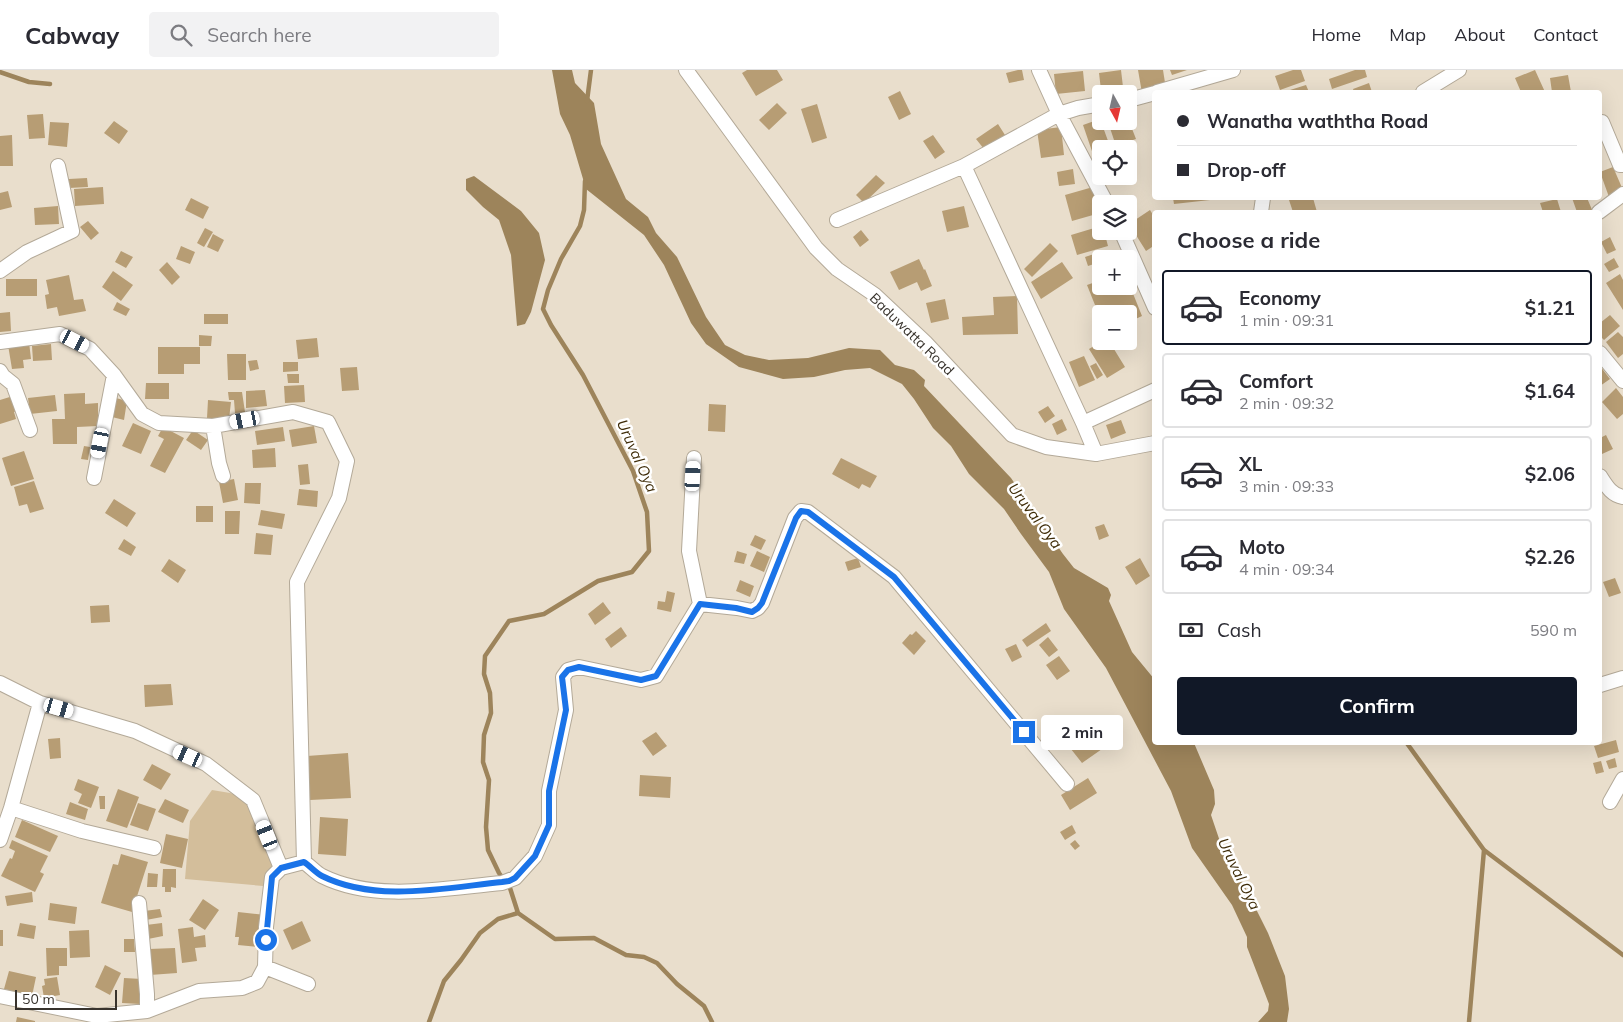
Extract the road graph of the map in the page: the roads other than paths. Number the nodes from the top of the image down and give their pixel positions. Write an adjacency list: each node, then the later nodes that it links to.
1 (686, 70): 32 (street, Baduwatta Road)
2 (1039, 70): 10 (street)
3 (1233, 70): 5 (street)
4 (1459, 70): 6 (street)
5 (1166, 90)
6 (1426, 90)
7 (1152, 94): 8 (street)
8 (1138, 98)
9 (1092, 106): 10 (street)
10 (1061, 117): 14 (street); 16 (street)
11 (1602, 122): 12 (street)
12 (1623, 165)
13 (58, 166): 20 (street)
14 (964, 166): 18 (street); 28 (street)
15 (1623, 194): 17 (street)
16 (1102, 195)
17 (1602, 210)
18 (837, 220)
19 (1125, 240): 21 (street)
20 (0, 271)
21 (1152, 301)
22 (0, 342): 25 (street)
23 (1602, 356): 26 (street)
24 (0, 371): 30 (street)
25 (114, 375): 29 (street); 35 (street)
26 (1623, 381)
27 (1152, 391): 28 (street)
28 (1083, 423): 32 (street)
29 (213, 426): 34 (street); 49 (street)
30 (30, 430)
31 (1152, 444): 32 (street, Baduwatta Road)
32 (1096, 454)
33 (694, 458): 38 (street)
34 (223, 476)
35 (94, 478)
36 (1602, 479): 37 (street)
37 (1623, 497)
38 (700, 604): 43 (street); 49 (street)
39 (1623, 678): 41 (street)
40 (0, 683): 42 (street)
41 (1602, 684)
42 (40, 703): 46 (street); 50 (street)
43 (1067, 784)
44 (1622, 784): 45 (street)
45 (1610, 802)
46 (11, 808): 47 (street); 48 (street)
47 (0, 840)
48 (154, 848)
49 (304, 862): 50 (street)
50 (281, 868): 52 (street)
51 (139, 903): 55 (street)
52 (265, 967): 53 (street); 55 (street)
53 (308, 984)
54 (0, 996): 56 (street)
55 (147, 1011): 56 (street)
56 (96, 1019)

